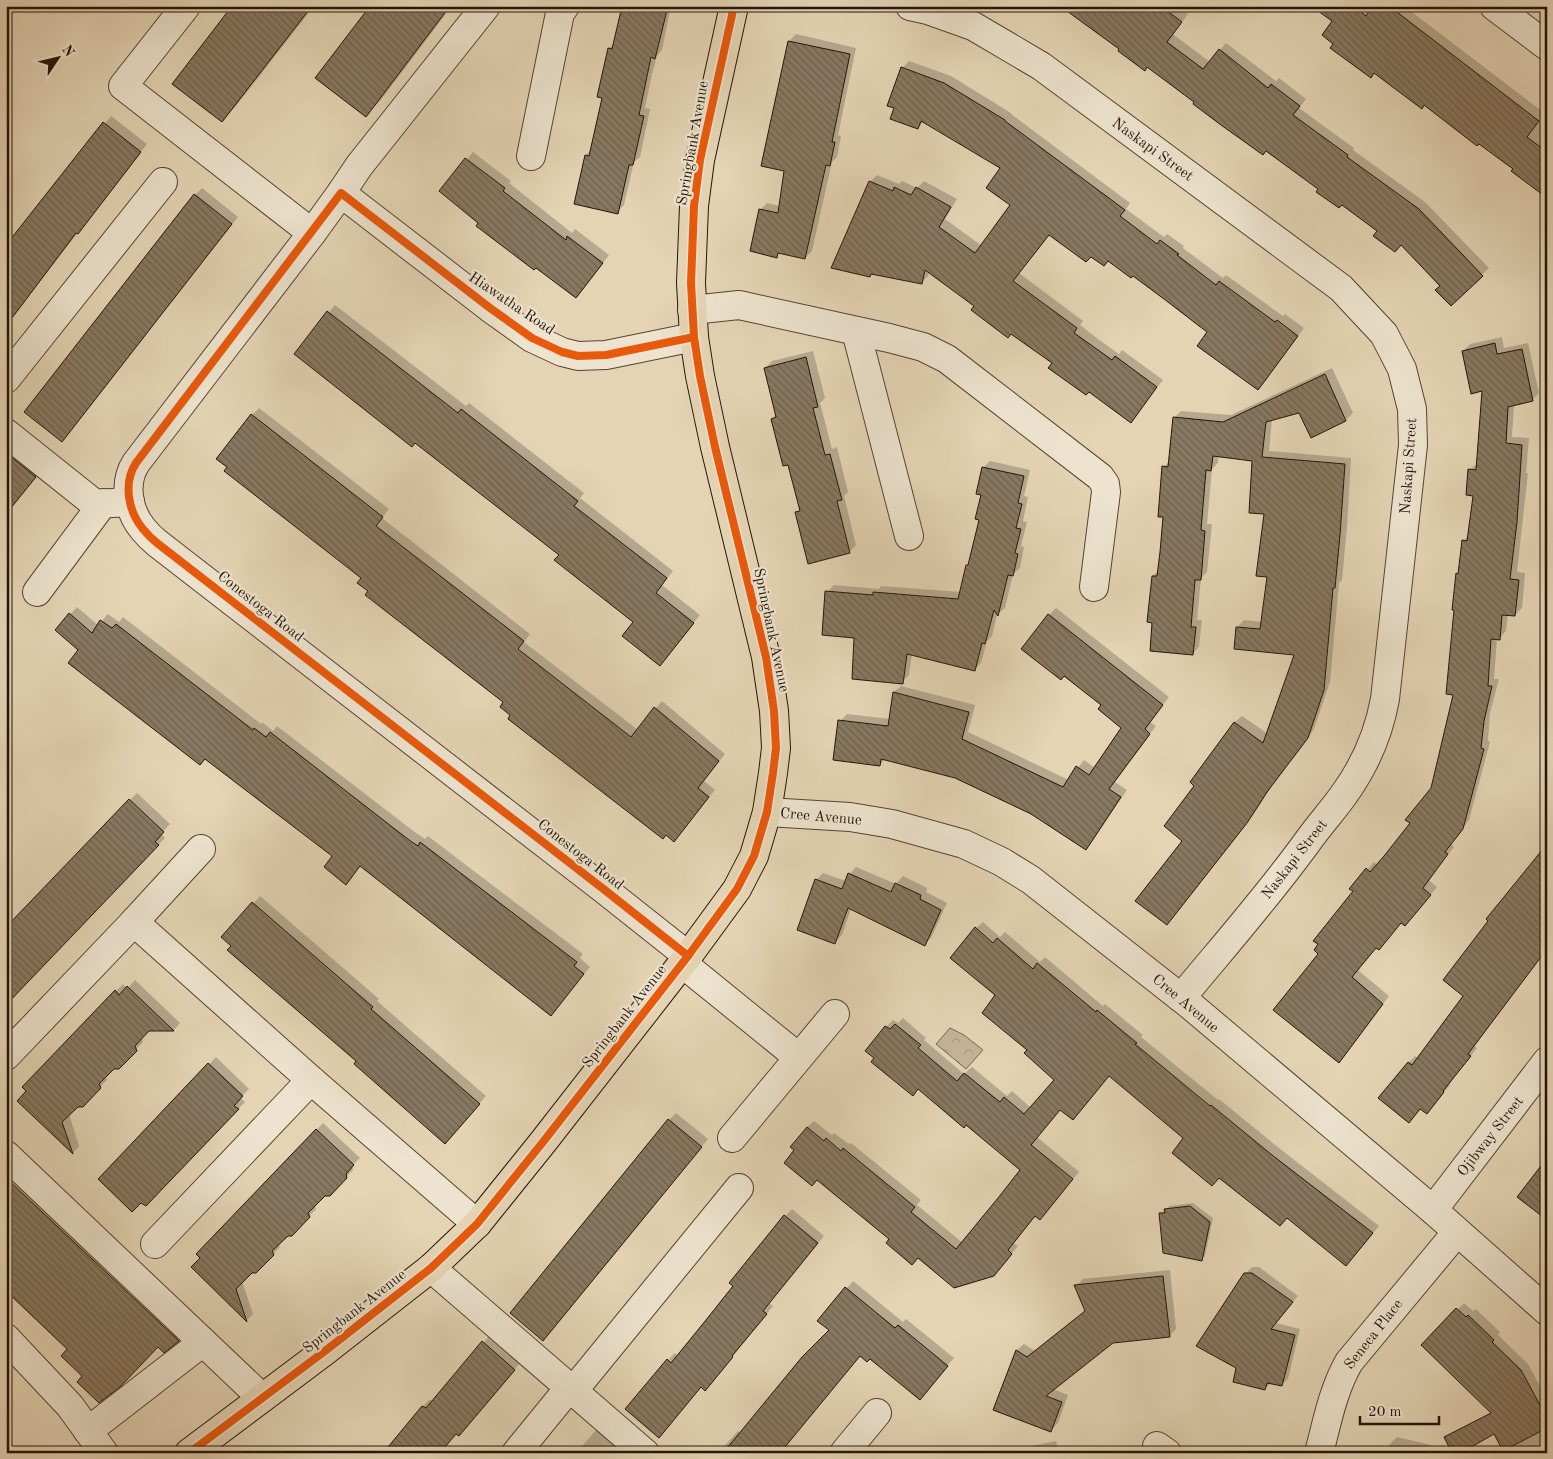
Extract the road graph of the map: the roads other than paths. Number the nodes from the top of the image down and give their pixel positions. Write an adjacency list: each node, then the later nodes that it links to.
1 (186, 6): 11 (street)
2 (486, 6): 10 (street, Conestoga Road)
3 (565, 6): 8 (street)
4 (734, 6): 12 (main road, Springbank Avenue)
5 (910, 6): 26 (street, Naskapi Street)
6 (1494, 6): 7 (street)
7 (1547, 46)
8 (531, 156)
9 (163, 182): 15 (street)
10 (342, 193): 11 (street, Conestoga Road); 14 (street, Hiawatha Road)
11 (312, 234): 17 (street, Conestoga Road)
12 (692, 310): 13 (street); 14 (main road, Springbank Avenue)
13 (856, 331): 19 (street); 20 (street)
14 (694, 337): 22 (main road, Springbank Avenue)
15 (6, 379)
16 (6, 433): 18 (street)
17 (130, 502): 18 (street); 25 (street, Conestoga Road)
18 (103, 503): 21 (street)
19 (908, 536)
20 (1094, 587)
21 (37, 592)
22 (767, 812): 25 (main road, Springbank Avenue); 26 (street, Cree Avenue)
23 (201, 849): 24 (street)
24 (134, 922): 28 (street); 31 (street)
25 (685, 960): 29 (street, Conestoga Road); 36 (main road, Springbank Avenue)
26 (1181, 998): 35 (street, Cree Avenue)
27 (835, 1014): 29 (street)
28 (6, 1056)
29 (798, 1057): 32 (street)
30 (1547, 1061): 35 (street, Ojibway Street)
31 (311, 1080): 36 (street); 38 (street)
32 (732, 1138)
33 (6, 1155): 42 (street)
34 (739, 1188): 43 (street)
35 (1434, 1210): 37 (street, Cree Avenue)
36 (477, 1224): 39 (main road, Springbank Avenue)
37 (1457, 1232): 40 (street, Cree Avenue); 52 (street, Seneca Place)
38 (155, 1244)
39 (431, 1268): 43 (street); 44 (main road, Springbank Avenue)
40 (1547, 1311)
41 (6, 1338): 46 (street)
42 (203, 1342): 44 (street); 46 (street)
43 (571, 1389): 49 (street); 50 (street)
44 (262, 1398): 48 (main road, Springbank Avenue)
45 (877, 1412): 51 (street)
46 (88, 1431): 47 (street)
47 (104, 1453)
48 (189, 1453)
49 (516, 1453)
50 (645, 1453)
51 (844, 1453)
52 (1319, 1453)

